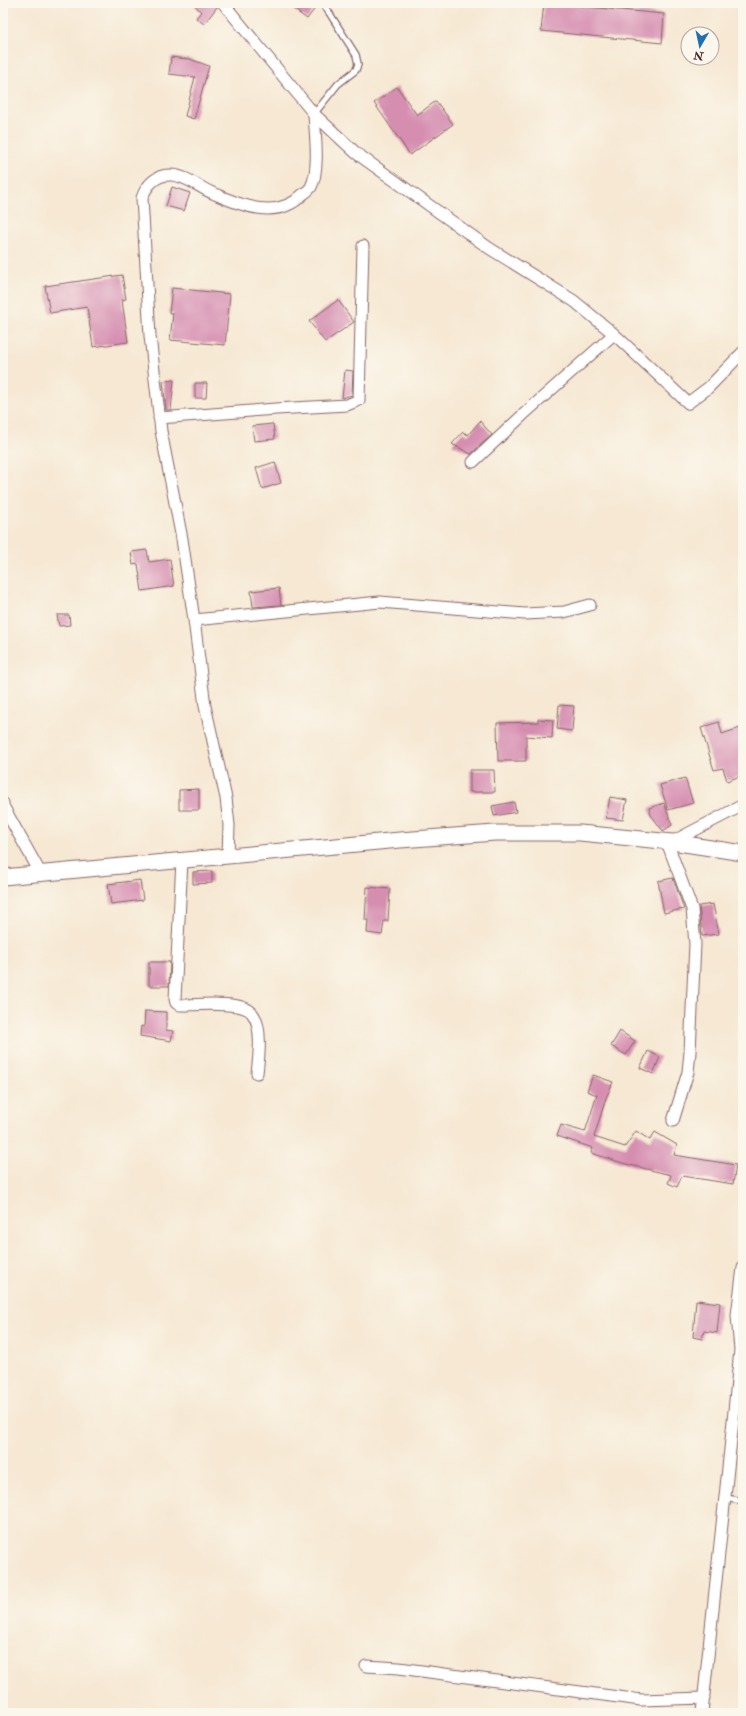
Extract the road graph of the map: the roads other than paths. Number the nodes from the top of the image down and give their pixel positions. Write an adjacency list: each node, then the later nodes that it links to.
1 (223, 3): 3 (street)
2 (323, 3): 3 (lane)
3 (314, 114): 5 (street); 7 (street)
4 (363, 246): 7 (street)
5 (614, 334): 6 (street); 8 (street)
6 (743, 352)
7 (159, 418): 10 (street)
8 (473, 462)
9 (590, 604): 10 (street)
10 (194, 620): 15 (street)
11 (3, 803): 17 (street)
12 (743, 805): 13 (street)
13 (670, 842): 14 (main road); 15 (main road); 20 (street)
14 (743, 853)
15 (228, 856): 16 (main road)
16 (182, 860): 17 (main road); 19 (street)
17 (41, 874): 18 (main road)
18 (3, 877)
19 (257, 1073)
20 (673, 1121)
21 (743, 1268): 22 (street)
22 (725, 1498): 23 (lane); 25 (street)
23 (743, 1501)
24 (366, 1666): 25 (street)
25 (704, 1698): 26 (street)
26 (702, 1713)

